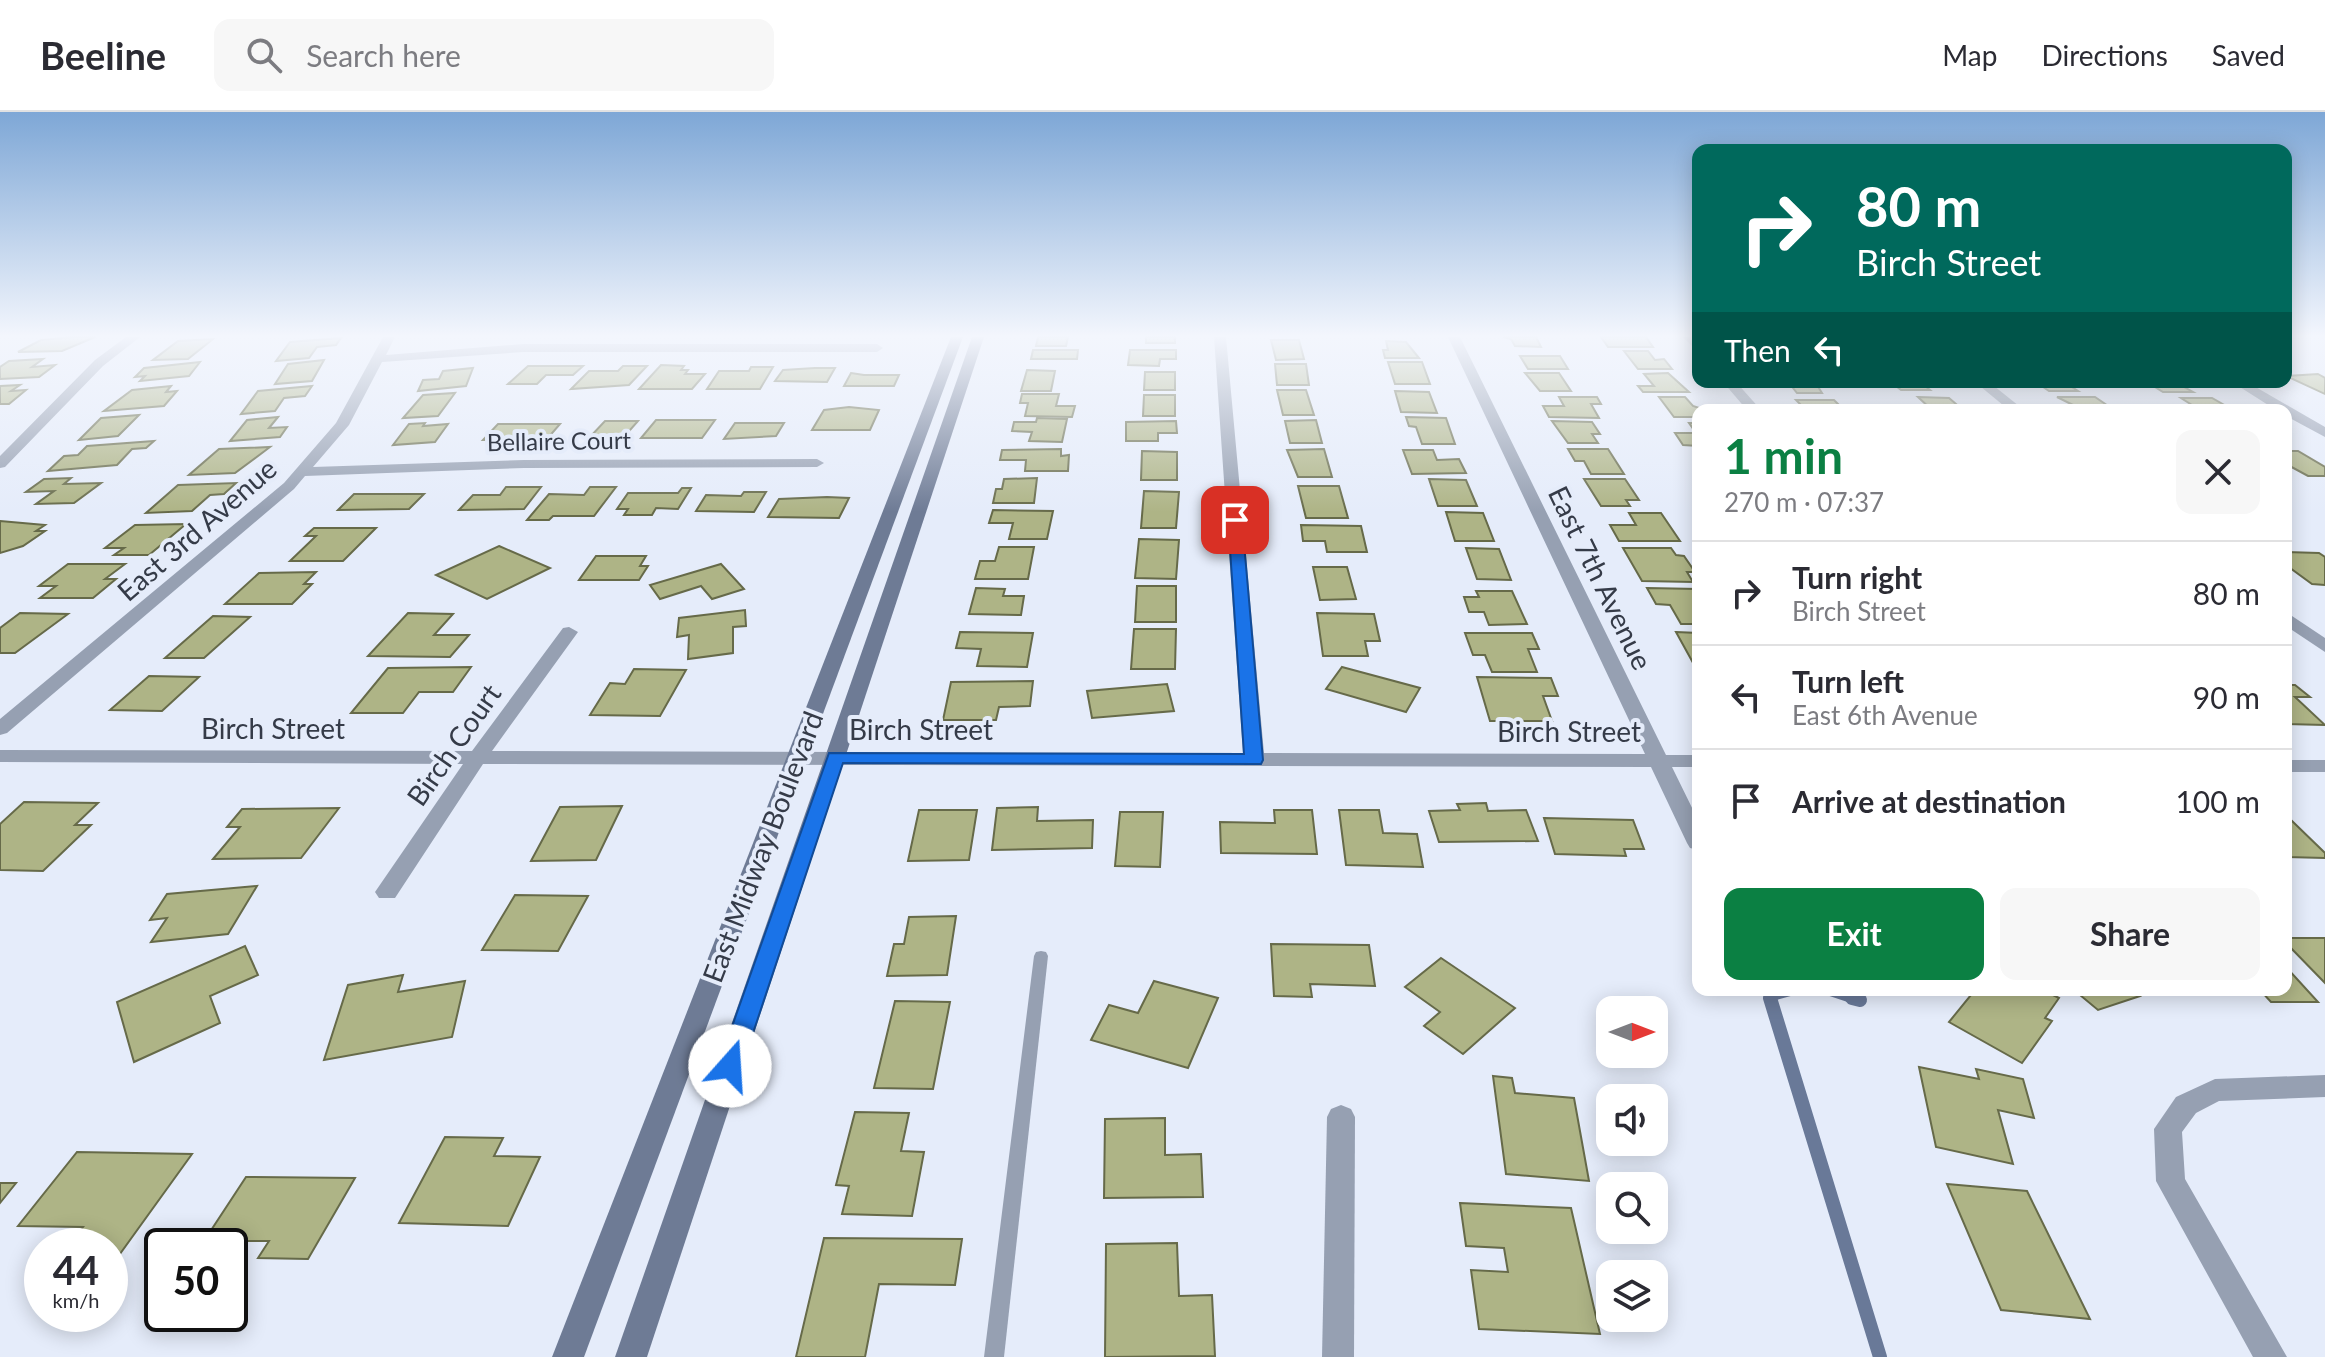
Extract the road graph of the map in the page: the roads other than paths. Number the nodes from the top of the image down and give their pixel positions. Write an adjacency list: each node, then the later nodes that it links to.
1 (68, 395): 9 (street)
2 (358, 395): 13 (street, East 3rd Avenue)
3 (935, 395): 19 (main road, East Midway Boulevard)
4 (958, 395): 20 (main road, East Midway Boulevard)
5 (1225, 395): 22 (street)
6 (1482, 395): 23 (street, East 7th Avenue)
7 (2292, 414): 8 (street)
8 (2325, 433)
9 (22, 442): 10 (street); 12 (street)
10 (0, 444)
11 (817, 463): 13 (street, Bellaire Court)
12 (0, 464)
13 (303, 472): 17 (street, East 3rd Avenue)
14 (2292, 622): 16 (street)
15 (569, 632): 21 (street, Birch Court)
16 (2325, 647)
17 (0, 729)
18 (0, 756): 21 (street, Birch Street)
19 (798, 757): 20 (street, Birch Street); 21 (street, Birch Street); 33 (main road, East Midway Boulevard)
20 (835, 757): 22 (street, Birch Street); 34 (main road, East Midway Boulevard)
21 (477, 758): 28 (street, Birch Court)
22 (1254, 760): 23 (street, Birch Street)
23 (1660, 760): 24 (street, Birch Street); 27 (street, East 7th Avenue)
24 (1692, 761)
25 (2292, 766): 26 (street)
26 (2325, 766)
27 (1692, 830)
28 (387, 892)
29 (1041, 956): 35 (lane)
30 (2325, 1086): 32 (street)
31 (1341, 1117): 36 (street)
32 (2270, 1354)
33 (568, 1357)
34 (631, 1357)
35 (994, 1357)
36 (1338, 1357)

